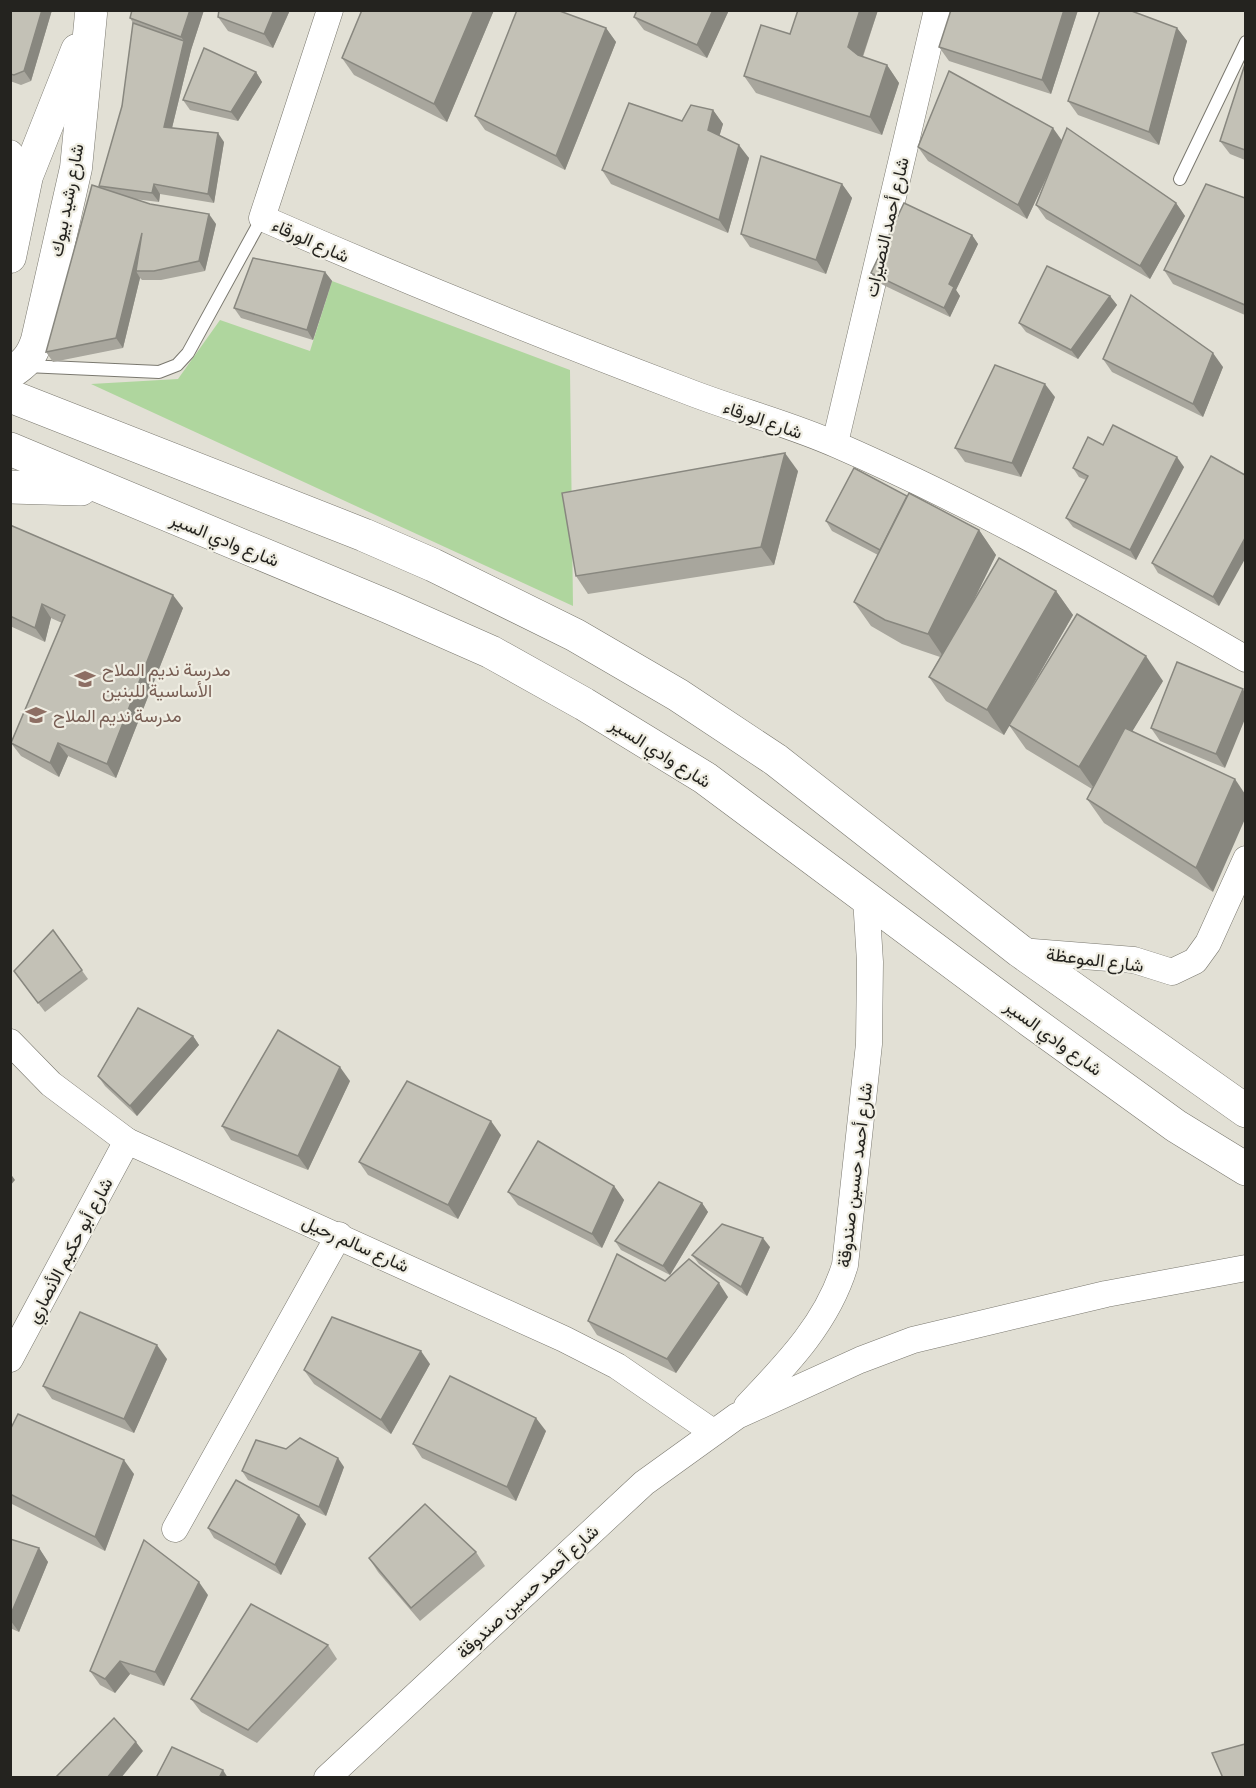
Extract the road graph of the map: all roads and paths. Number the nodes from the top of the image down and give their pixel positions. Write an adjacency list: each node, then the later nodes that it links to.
1 (330, 10): 7 (street)
2 (937, 10): 10 (street, شارع أحمد النصيرات)
3 (92, 12): 5 (street, شارع رشيد بيوك); 9 (street, شارع رشيد بيوك)
4 (1245, 42): 6 (lane)
5 (19, 164): 8 (street, شارع رشيد بيوك)
6 (1180, 179)
7 (262, 218): 9 (lane); 10 (street, شارع الورقاء)
8 (10, 257)
9 (14, 378): 17 (main road)
10 (835, 444): 14 (street, شارع الورقاء)
11 (10, 449): 13 (main road, شارع وادي السير)
12 (10, 487): 13 (main road)
13 (105, 491): 16 (main road, شارع وادي السير)
14 (1245, 659)
15 (1245, 859): 17 (street, شارع الموعظة)
16 (866, 898): 21 (main road, شارع وادي السير); 25 (street, شارع أحمد حسين صندوقة)
17 (1020, 951): 19 (main road)
18 (10, 1042): 20 (street, شارع سالم رحيل)
19 (1245, 1111)
20 (127, 1141): 22 (street, شارع سالم رحيل); 24 (street, شارع أبو حكيم الأنصاري)
21 (1245, 1169)
22 (339, 1235): 26 (street, شارع سالم رحيل); 27 (street)
23 (1245, 1268): 25 (street, شارع أحمد حسين صندوقة)
24 (10, 1359)
25 (737, 1416): 26 (street, شارع أحمد حسين صندوقة)
26 (713, 1432): 28 (street, شارع أحمد حسين صندوقة)
27 (175, 1529)
28 (327, 1778)

